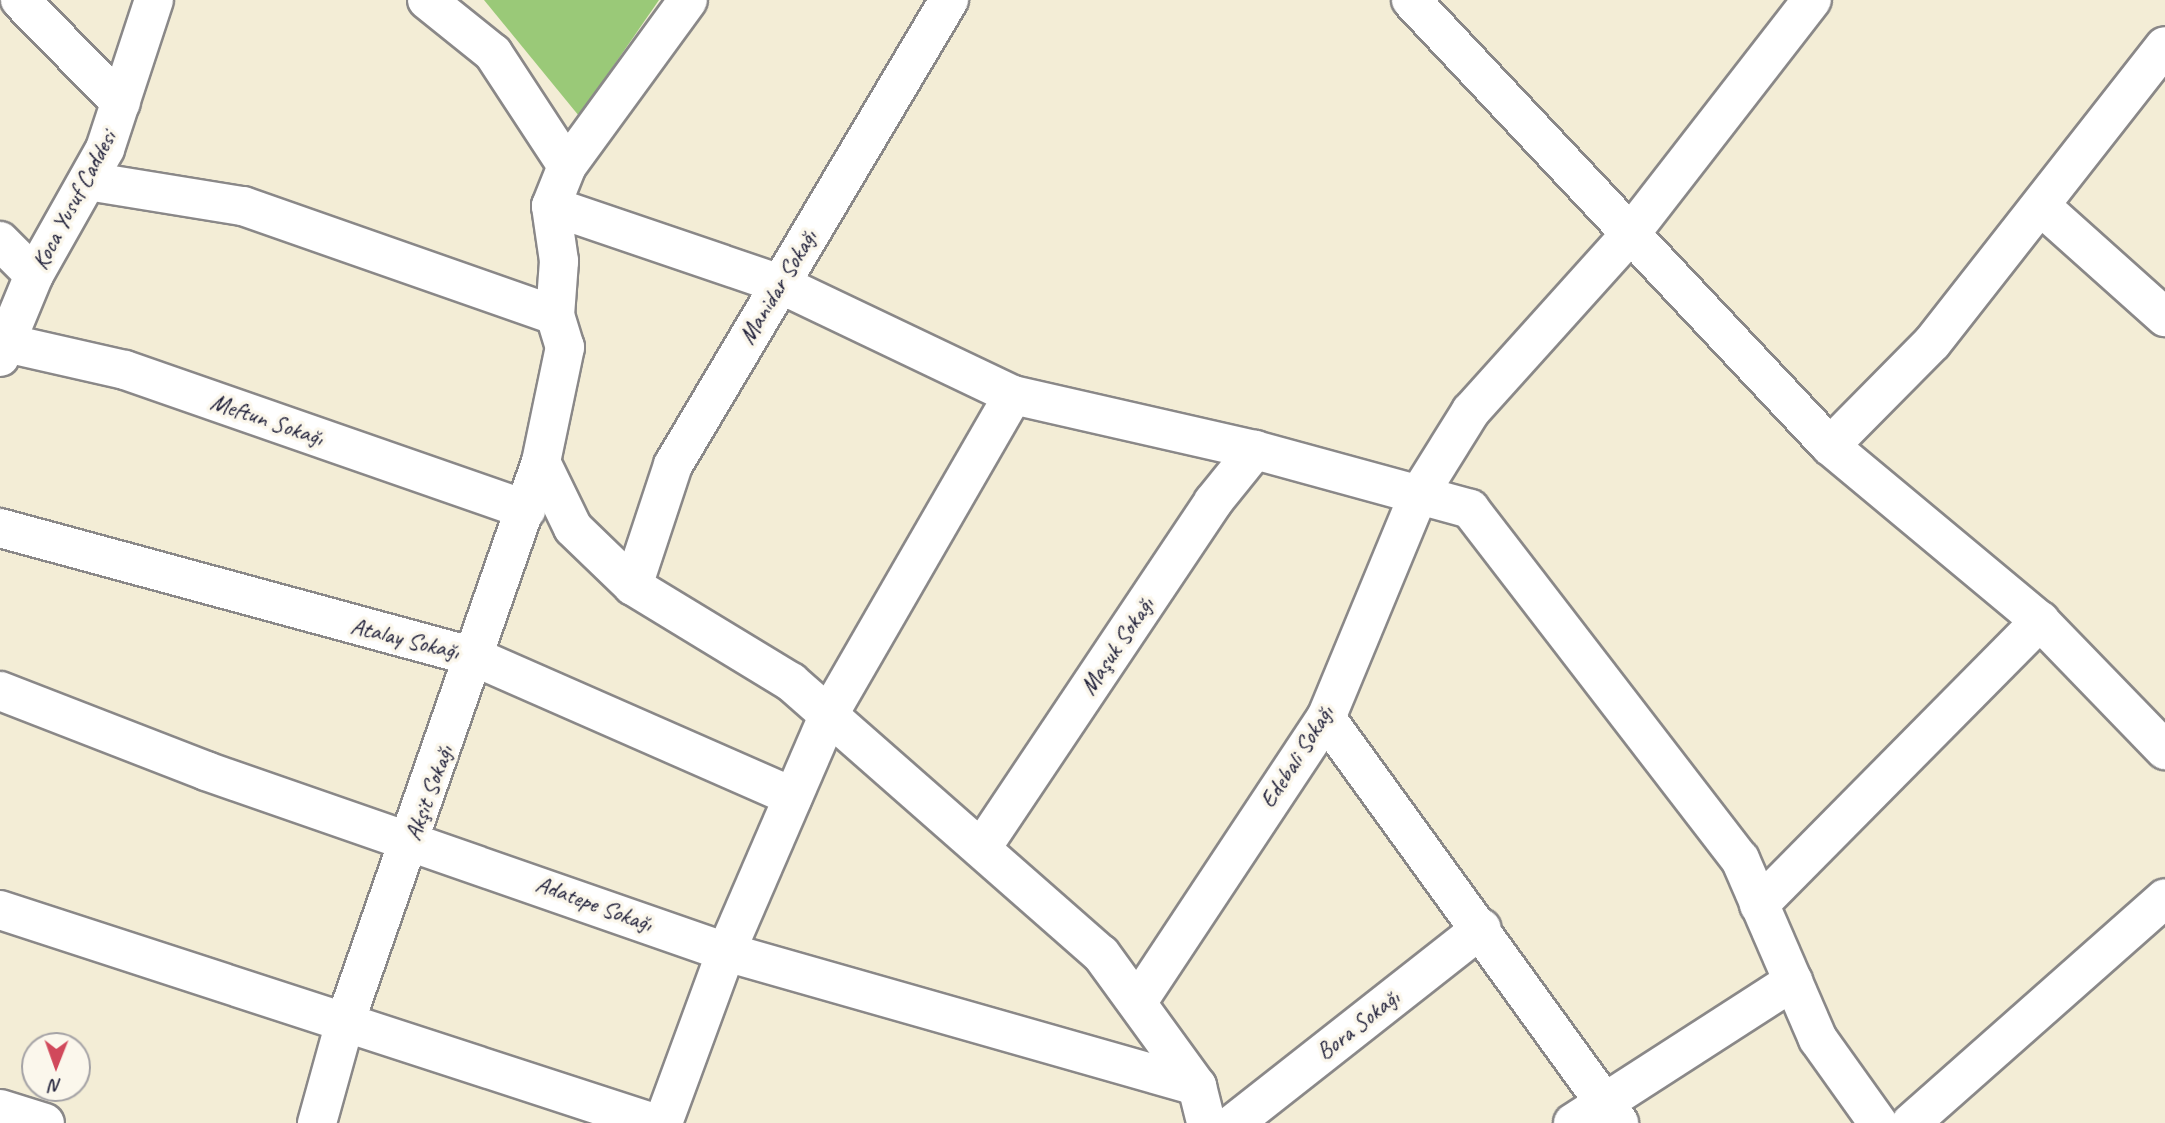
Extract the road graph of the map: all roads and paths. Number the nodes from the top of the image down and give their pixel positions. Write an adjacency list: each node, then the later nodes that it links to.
1 (20, 0): 9 (street)
2 (154, 0): 9 (street, Koca Yusuf Caddesi)
3 (427, 0): 10 (street)
4 (688, 0): 10 (street)
5 (949, 0): 17 (street, Manidar Sokağı)
6 (1411, 0): 14 (street)
7 (1812, 0): 14 (street, Edebali Sokağı)
8 (2165, 46): 13 (street)
9 (121, 103): 11 (street, Koca Yusuf Caddesi)
10 (567, 166): 12 (street)
11 (88, 181): 16 (street, Koca Yusuf Caddesi); 18 (street)
12 (551, 206): 17 (street); 18 (street)
13 (2043, 208): 19 (street); 22 (street)
14 (1631, 233): 22 (street); 25 (street, Edebali Sokağı)
15 (0, 242): 16 (street)
16 (34, 275): 20 (street, Koca Yusuf Caddesi)
17 (780, 284): 21 (street); 28 (street, Manidar Sokağı)
18 (555, 315): 24 (street, Akşit Sokağı)
19 (2165, 317)
20 (3, 350): 26 (street, Meftun Sokağı)
21 (1013, 395): 23 (street); 32 (street)
22 (1830, 446): 29 (street)
23 (1255, 450): 25 (street); 37 (street, Maşuk Sokağı)
24 (541, 462): 26 (street, Akşit Sokağı); 28 (street)
25 (1418, 495): 33 (street, Edebali Sokağı); 39 (street)
26 (526, 510): 30 (street, Akşit Sokağı)
27 (0, 528): 30 (street, Atalay Sokağı)
28 (633, 586): 32 (street)
29 (2040, 621): 34 (street); 39 (street)
30 (477, 658): 35 (street, Atalay Sokağı); 36 (street, Akşit Sokağı)
31 (0, 691): 36 (street, Adatepe Sokağı)
32 (829, 714): 35 (street); 37 (street)
33 (1326, 718): 41 (street); 44 (street, Edebali Sokağı)
34 (2165, 750)
35 (793, 797): 42 (street)
36 (413, 839): 42 (street, Adatepe Sokağı); 45 (street, Akşit Sokağı)
37 (984, 846): 44 (street)
38 (2165, 898): 57 (street)
39 (1759, 905): 43 (street)
40 (0, 910): 45 (street)
41 (1482, 928): 48 (street); 54 (street, Bora Sokağı)
42 (726, 952): 46 (street, Adatepe Sokağı); 52 (street)
43 (1793, 981): 48 (street); 56 (street)
44 (1139, 1000): 46 (street)
45 (345, 1022): 50 (street, Akşit Sokağı); 51 (street)
46 (1197, 1086): 53 (street)
47 (0, 1109): 49 (street)
48 (1614, 1113): 55 (street)
49 (45, 1123)
50 (317, 1123)
51 (654, 1123)
52 (663, 1123)
53 (1206, 1123)
54 (1234, 1123)
55 (1573, 1123)
56 (1878, 1123)
57 (1911, 1123)

